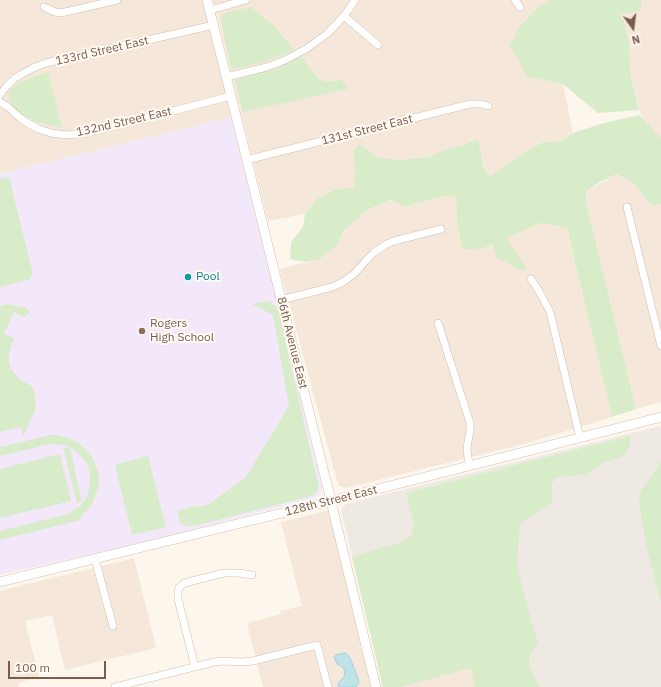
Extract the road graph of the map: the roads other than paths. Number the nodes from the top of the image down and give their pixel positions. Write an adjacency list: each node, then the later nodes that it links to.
1 (117, 0): 6 (street)
2 (208, 0): 8 (street, 86th Avenue East)
3 (246, 0): 8 (street)
4 (355, 0): 9 (street)
5 (515, 0): 7 (street)
6 (44, 7)
7 (520, 7)
8 (210, 10): 10 (street, 86th Avenue East)
9 (344, 16): 11 (street); 12 (street)
10 (214, 25): 12 (street, 86th Avenue East); 13 (street, 133rd Street East)
11 (378, 46)
12 (226, 76): 14 (street, 86th Avenue East)
13 (0, 95)
14 (231, 96): 15 (street, 132nd Street East); 17 (street, 86th Avenue East)
15 (0, 102)
16 (488, 106): 17 (street, 131st Street East)
17 (246, 160): 21 (street, 86th Avenue East)
18 (627, 207): 23 (street)
19 (442, 229): 21 (street)
20 (531, 279): 25 (street)
21 (281, 300): 27 (street, 86th Avenue East)
22 (438, 323): 26 (street)
23 (661, 346)
24 (661, 417): 25 (street, 128th Street East)
25 (580, 438): 26 (street, 128th Street East)
26 (469, 466): 27 (street, 128th Street East)
27 (331, 500): 28 (street, 128th Street East); 35 (street, 86th Avenue East)
28 (95, 558): 30 (street, 128th Street East); 31 (street)
29 (252, 575): 32 (street)
30 (0, 582)
31 (113, 626)
32 (195, 667): 33 (street); 34 (street)
33 (115, 687)
34 (328, 687)
35 (376, 687)

